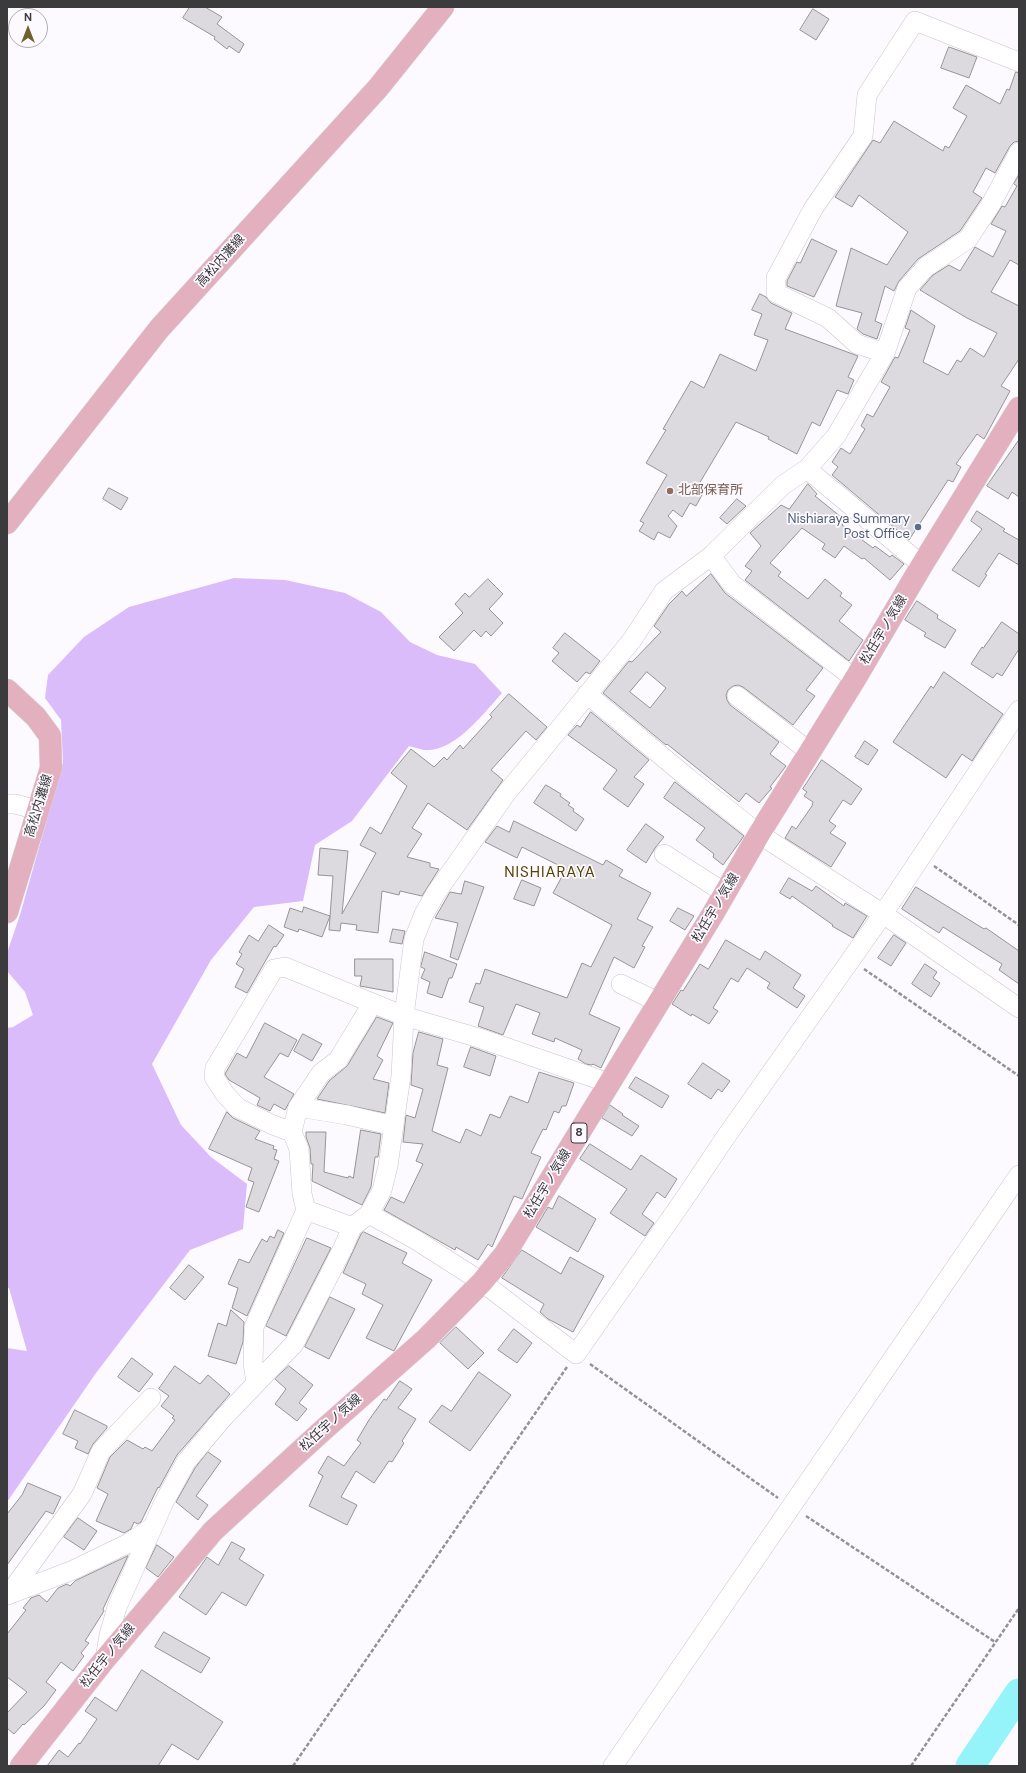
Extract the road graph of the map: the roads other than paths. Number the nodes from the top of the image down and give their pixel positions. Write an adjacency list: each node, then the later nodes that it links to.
1 (443, 7): 7 (main road, 高松内灘線)
2 (1019, 62): 4 (street)
3 (1019, 152): 4 (street)
4 (885, 353): 6 (street)
5 (1019, 408): 9 (main road, 松任宇ノ気線 / 8)
6 (807, 469): 8 (street); 9 (street)
7 (7, 523)
8 (711, 556): 10 (street); 12 (street)
9 (922, 565): 10 (main road, 松任宇ノ気線 / 8)
10 (855, 680): 15 (main road, 松任宇ノ気線 / 8)
11 (7, 690): 17 (main road, 高松内灘線)
12 (587, 694): 18 (street); 27 (street)
13 (737, 696): 15 (street)
14 (1019, 710): 22 (street)
15 (810, 752): 18 (main road, 松任宇ノ気線 / 8)
16 (7, 804): 17 (street)
17 (38, 810): 21 (main road, 高松内灘線)
18 (759, 834): 20 (main road, 松任宇ノ気線 / 8); 22 (street)
19 (664, 854): 20 (street)
20 (725, 893): 24 (main road, 松任宇ノ気線 / 8)
21 (7, 912)
22 (883, 914): 26 (street); 36 (street)
23 (621, 984): 24 (street)
24 (658, 1002): 28 (main road, 松任宇ノ気線 / 8)
25 (372, 1004): 27 (street); 29 (street); 31 (street)
26 (1019, 1008)
27 (404, 1016): 28 (street); 30 (street)
28 (609, 1084): 36 (main road, 松任宇ノ気線 / 8)
29 (298, 1107): 30 (street); 31 (street)
30 (394, 1126): 34 (street)
31 (292, 1132): 33 (street)
32 (1019, 1176): 43 (street)
33 (306, 1210): 35 (street); 37 (street)
34 (369, 1214): 35 (street); 36 (street)
35 (352, 1227): 37 (street)
36 (482, 1282): 41 (main road, 松任宇ノ気線 / 8)
37 (256, 1383): 39 (street)
38 (151, 1398): 40 (street)
39 (153, 1528): 40 (street); 41 (street)
40 (8, 1595)
41 (105, 1659): 42 (main road, 松任宇ノ気線 / 8)
42 (21, 1766)
43 (612, 1766)

